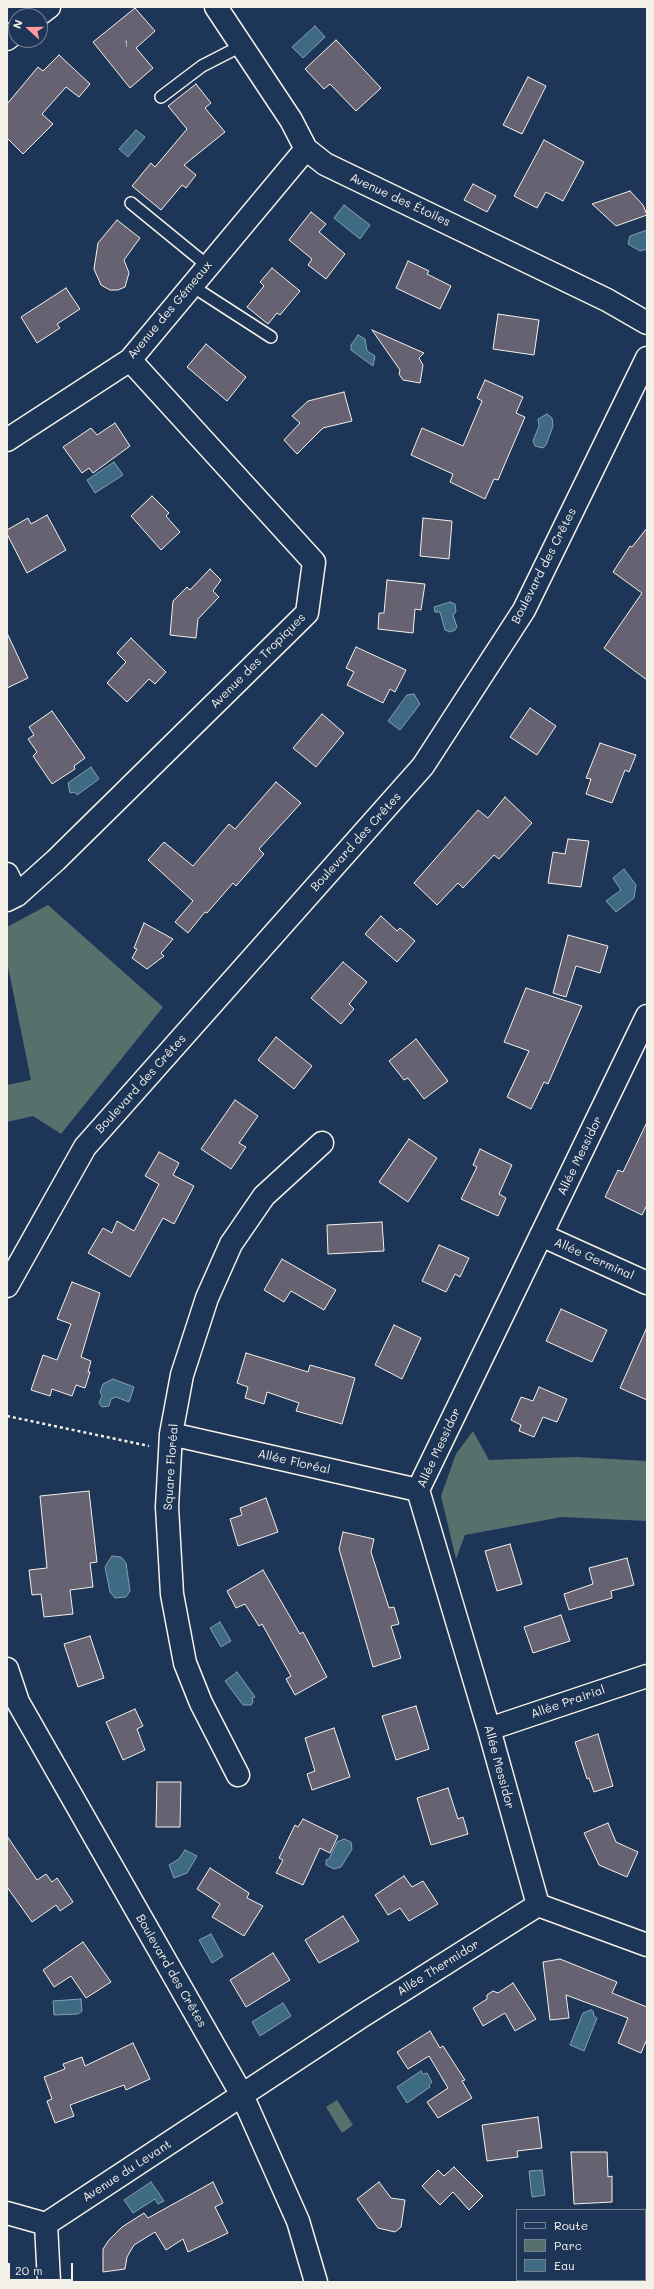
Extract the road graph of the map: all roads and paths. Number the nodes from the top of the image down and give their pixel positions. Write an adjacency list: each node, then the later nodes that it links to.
1 (216, 7): 2 (street, Avenue des Étoiles)
2 (241, 46): 3 (lane); 4 (street, Avenue des Étoiles)
3 (161, 97)
4 (306, 149): 6 (street, Avenue des Gémeaux); 8 (street, Avenue des Étoiles)
5 (131, 203): 6 (lane)
6 (208, 266): 7 (street, Avenue des Gémeaux)
7 (192, 286): 9 (lane); 11 (street, Avenue des Gémeaux)
8 (647, 323)
9 (271, 337)
10 (647, 358): 19 (street, Boulevard des Crêtes)
11 (130, 360): 12 (street, Avenue des Gémeaux); 14 (street, Avenue des Tropiques)
12 (7, 440)
13 (7, 874): 14 (street)
14 (12, 898)
15 (647, 1016): 17 (street, Allée Messidor)
16 (322, 1143): 21 (street, Square Floréal)
17 (541, 1235): 18 (street, Allée Germinal); 22 (street, Allée Messidor)
18 (647, 1283)
19 (7, 1286)
20 (7, 1416): 21 (path)
21 (170, 1442): 22 (street, Allée Floréal); 26 (street, Square Floréal)
22 (418, 1490): 25 (street, Allée Messidor)
23 (7, 1669): 29 (street, Boulevard des Crêtes)
24 (647, 1676): 25 (street, Allée Prairial)
25 (489, 1729): 27 (street, Allée Messidor)
26 (238, 1775)
27 (538, 1905): 28 (street); 29 (street, Allée Thermidor)
28 (647, 1945)
29 (242, 2095): 31 (street, Avenue du Levant); 33 (street, Boulevard des Crêtes)
30 (7, 2213): 31 (street)
31 (46, 2224): 32 (street)
32 (49, 2282)
33 (316, 2282)

